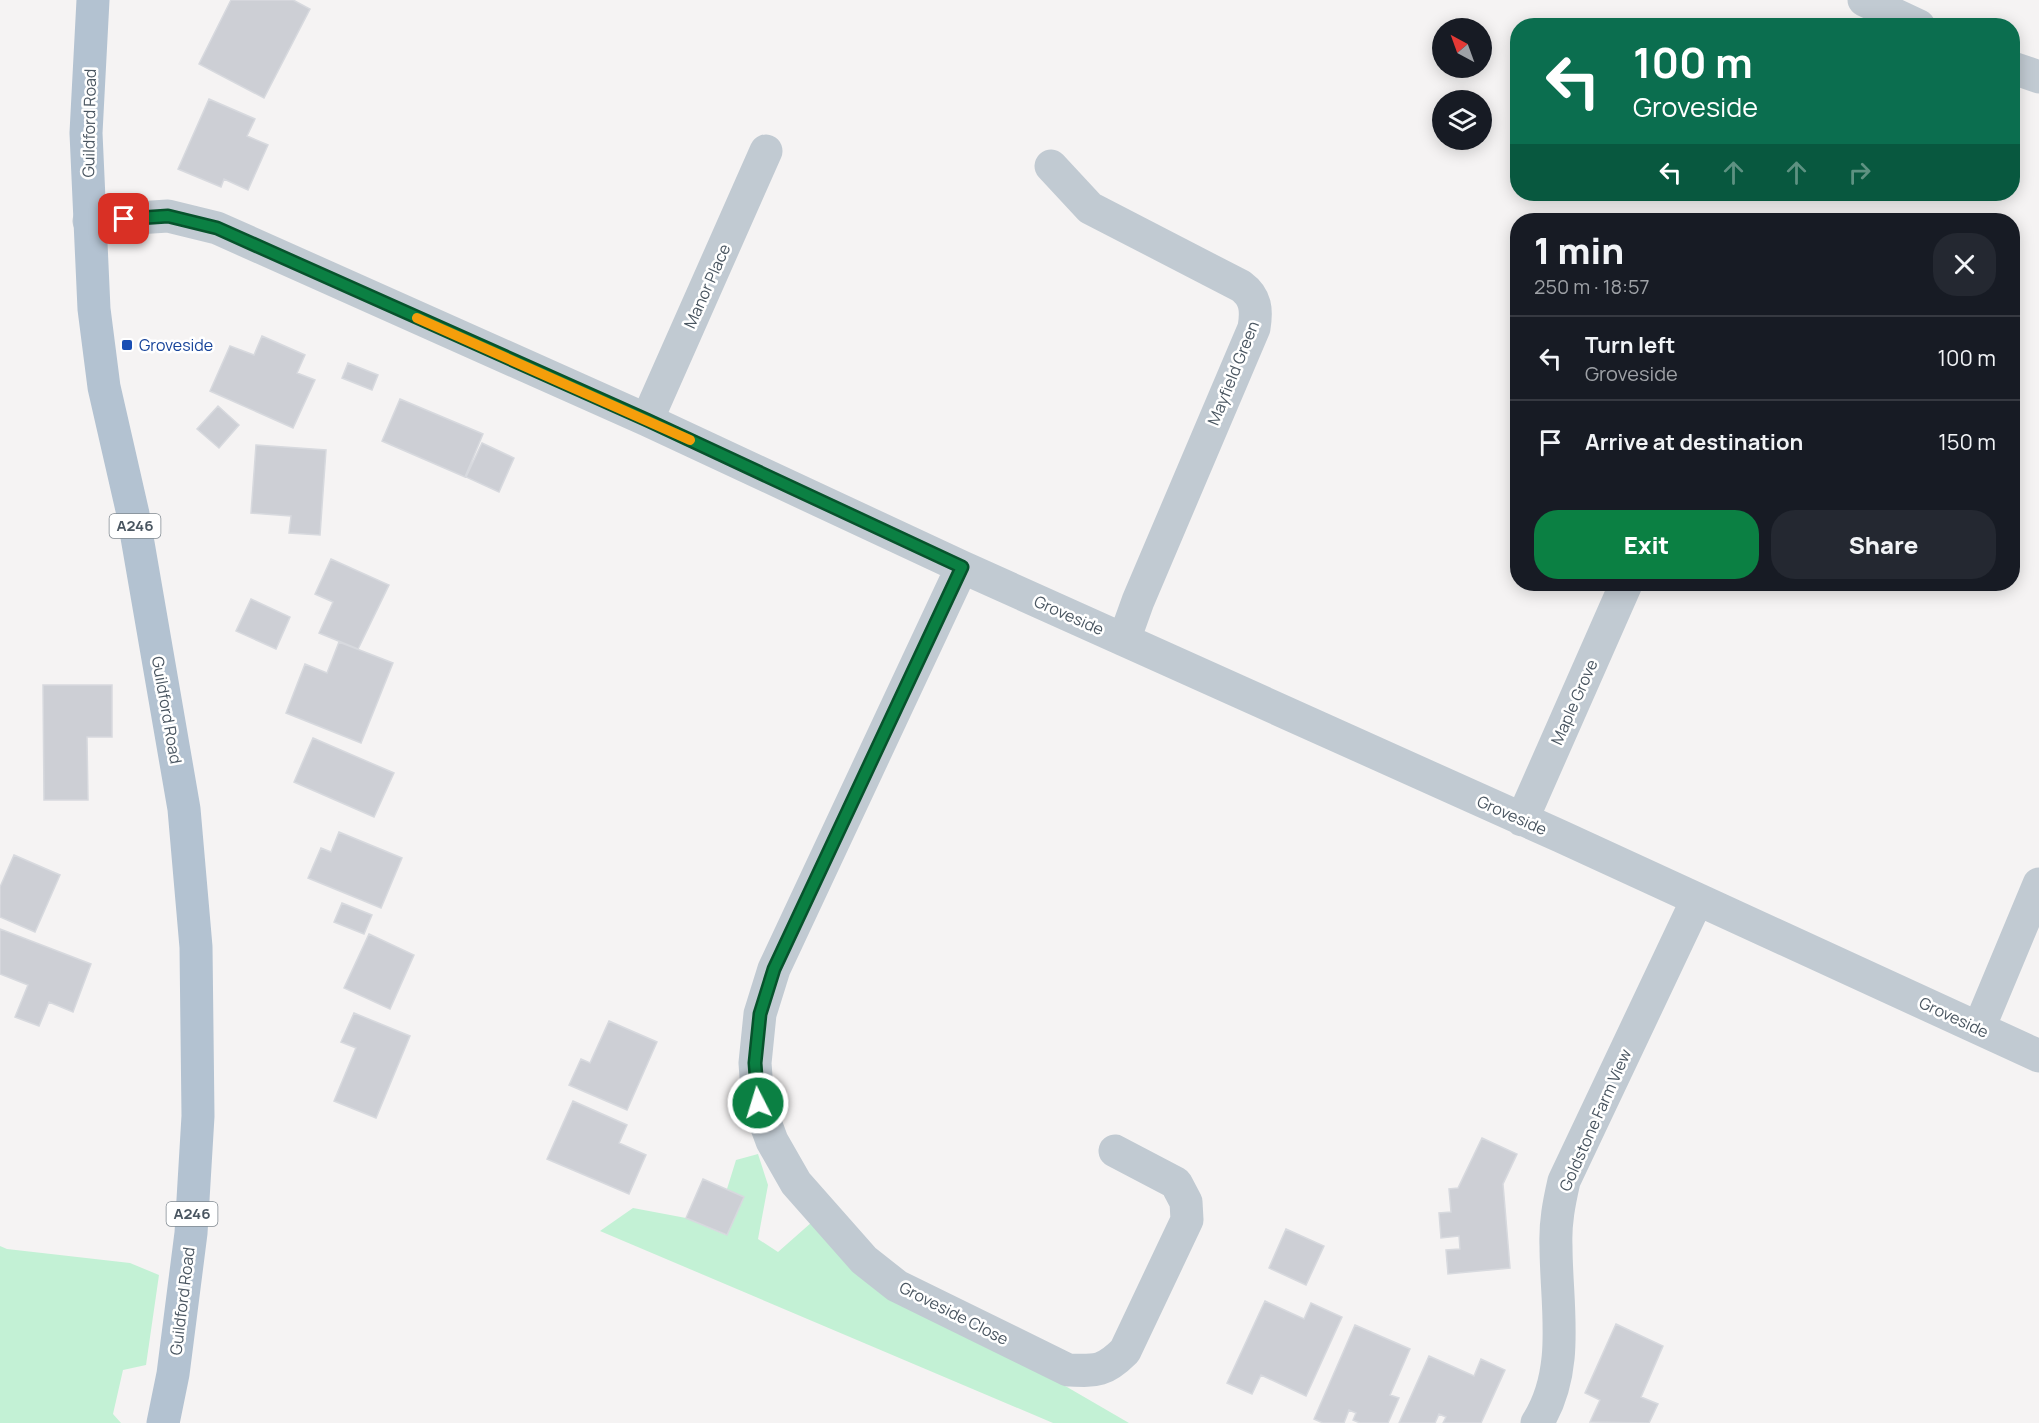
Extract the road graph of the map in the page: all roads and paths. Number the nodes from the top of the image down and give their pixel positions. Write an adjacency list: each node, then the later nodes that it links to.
1 (93, 0): 8 (main road, Guildford Road / A246)
2 (1864, 0): 3 (street)
3 (1902, 18)
4 (2020, 70): 5 (street)
5 (2039, 77)
6 (766, 151): 9 (street, Manor Place)
7 (1051, 165): 12 (street, Mayfield Green)
8 (89, 221): 9 (street, Groveside); 19 (main road, Guildford Road / A246)
9 (647, 420): 10 (street, Groveside)
10 (962, 567): 12 (street, Groveside); 18 (street, Groveside Close)
11 (1623, 591): 13 (street, Maple Grove)
12 (1124, 640): 13 (street, Groveside)
13 (1522, 820): 15 (street, Groveside)
14 (2039, 884): 16 (street)
15 (1697, 900): 16 (street, Groveside); 20 (street, Goldstone Farm View)
16 (1979, 1028): 17 (street, Groveside)
17 (2039, 1056)
18 (1116, 1151)
19 (163, 1423)
20 (1537, 1423)

